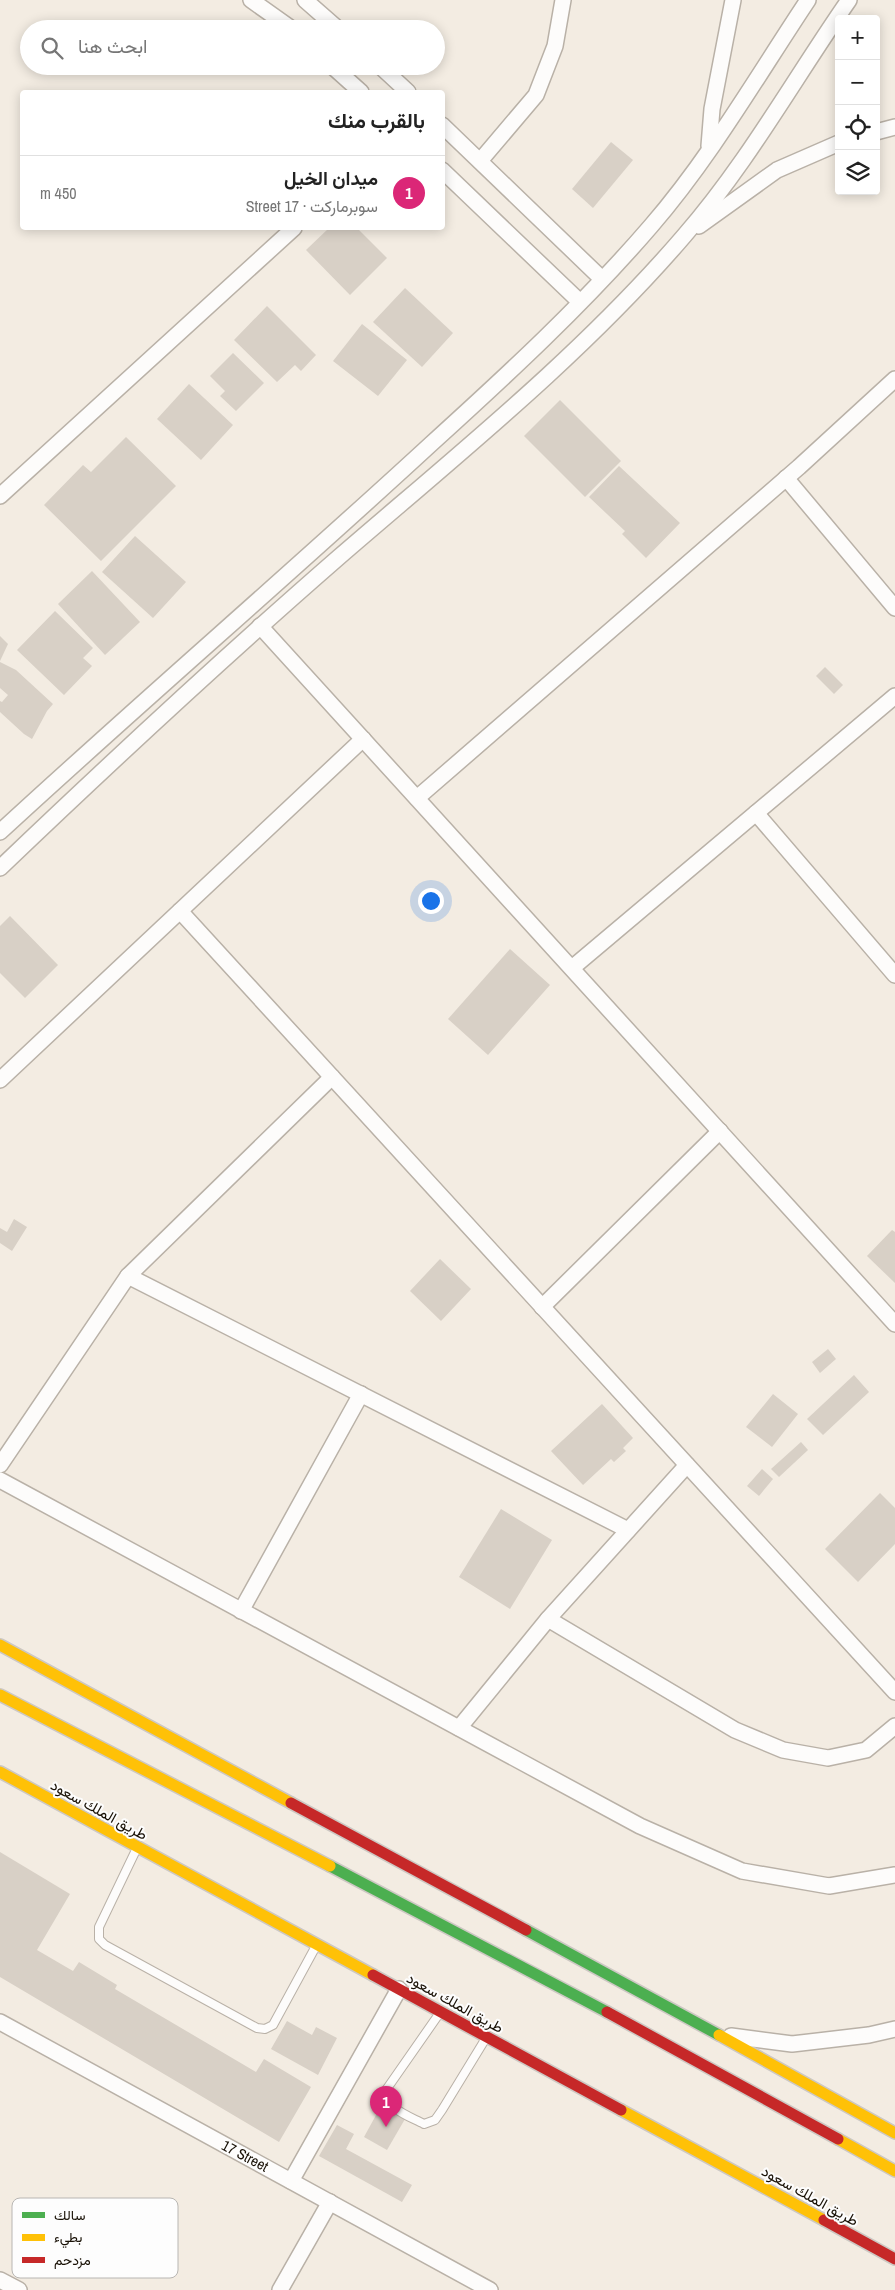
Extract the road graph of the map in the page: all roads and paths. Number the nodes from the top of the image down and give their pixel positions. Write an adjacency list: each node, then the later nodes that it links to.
1 (251, 0): 7 (street)
2 (305, 0): 8 (street)
3 (563, 0): 18 (street)
4 (733, 0): 17 (street)
5 (808, 0): 17 (street)
6 (849, 0): 21 (street)
7 (279, 20)
8 (328, 20)
9 (342, 75): 11 (street)
10 (390, 75): 12 (street)
11 (359, 90)
12 (406, 90)
13 (895, 127): 15 (street)
14 (445, 129): 18 (street)
15 (880, 131)
16 (835, 145): 21 (street)
17 (708, 151): 22 (street)
18 (480, 161): 22 (street)
19 (445, 173): 23 (street)
20 (292, 230): 26 (street)
21 (685, 236): 28 (street)
22 (602, 279): 23 (street)
23 (580, 302): 33 (street)
24 (895, 379): 25 (street)
25 (786, 478): 27 (street); 31 (street)
26 (0, 496)
27 (895, 608)
28 (260, 626): 30 (street); 34 (street)
29 (895, 696): 32 (street)
30 (363, 739): 31 (street); 35 (street)
31 (417, 798): 36 (street)
32 (756, 813): 36 (street); 37 (street)
33 (0, 832)
34 (0, 868)
35 (180, 911): 38 (street); 39 (street)
36 (572, 968): 40 (street)
37 (895, 975)
38 (332, 1077): 41 (street); 42 (street)
39 (0, 1080)
40 (720, 1131): 42 (street); 43 (street)
41 (128, 1276): 44 (street); 45 (street)
42 (542, 1307): 46 (street)
43 (895, 1324)
44 (361, 1394): 48 (street); 49 (street)
45 (0, 1465)
46 (687, 1465): 48 (street); 52 (street)
47 (0, 1480): 49 (street)
48 (628, 1530): 50 (street)
49 (241, 1610): 55 (street)
50 (548, 1619): 54 (street); 55 (street)
51 (0, 1645): 64 (main road)
52 (895, 1692)
53 (0, 1694): 67 (main road)
54 (895, 1726)
55 (459, 1728): 58 (street)
56 (0, 1772): 57 (main road, طريق الملك سعود)
57 (137, 1848): 59 (main road, طريق الملك سعود); 59 (lane)
58 (895, 1875)
59 (317, 1944): 60 (main road, طريق الملك سعود)
60 (399, 1989): 61 (main road, طريق الملك سعود); 68 (street)
61 (440, 2012): 65 (main road, طريق الملك سعود); 65 (lane)
62 (0, 2022): 68 (street, 17 Street)
63 (895, 2029): 64 (street)
64 (720, 2035): 66 (main road)
65 (487, 2037): 70 (main road, طريق الملك سعود)
66 (895, 2133)
67 (895, 2171)
68 (291, 2181): 69 (street, 17 Street)
69 (330, 2202): 73 (street); 74 (street, 17 Street)
70 (895, 2259)
71 (0, 2280): 72 (street)
72 (19, 2290)
73 (280, 2290)
74 (490, 2290)

